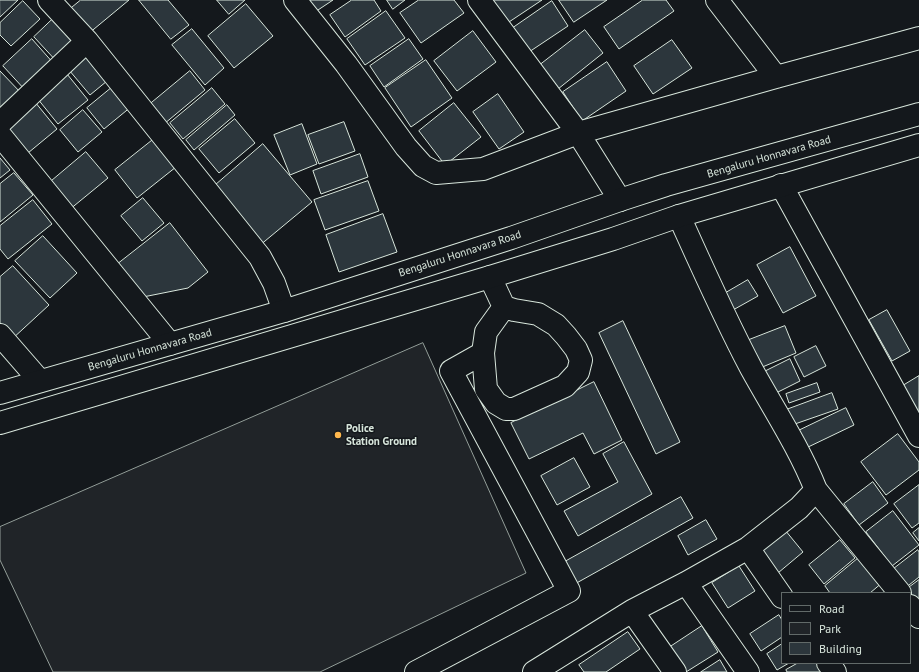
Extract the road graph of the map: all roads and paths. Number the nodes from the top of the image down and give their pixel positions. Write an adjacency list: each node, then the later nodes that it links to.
1 (49, 0): 6 (street)
2 (295, 0): 10 (street)
3 (479, 0): 10 (street)
4 (717, 0): 7 (street)
5 (919, 38): 7 (street)
6 (87, 41): 9 (street); 18 (street)
7 (776, 77): 10 (street)
8 (919, 114): 14 (street, Bengaluru Honnavara Road)
9 (0, 123)
10 (578, 132): 14 (street)
11 (0, 135): 20 (street)
12 (919, 145): 13 (street)
13 (781, 185): 15 (street); 25 (street)
14 (620, 200): 18 (street, Bengaluru Honnavara Road)
15 (679, 216): 16 (street); 26 (street)
16 (490, 277): 17 (street); 24 (street)
17 (504, 306): 21 (street); 21 (street)
18 (284, 311): 20 (street, Bengaluru Honnavara Road)
19 (0, 335): 22 (street)
20 (170, 344): 22 (street, Bengaluru Honnavara Road)
21 (483, 353): 36 (street)
22 (40, 381): 23 (street, Bengaluru Honnavara Road)
23 (0, 393)
24 (0, 424)
25 (919, 436)
26 (816, 490): 27 (street); 29 (street)
27 (748, 548): 28 (street); 30 (street)
28 (686, 583): 32 (street); 39 (street)
29 (899, 592)
30 (781, 596)
31 (911, 607): 33 (street)
32 (632, 611): 35 (street); 38 (street)
33 (919, 617)
34 (829, 664): 40 (street)
35 (562, 665): 37 (street)
36 (416, 672)
37 (534, 672)
38 (675, 672)
39 (748, 672)
40 (835, 672)

